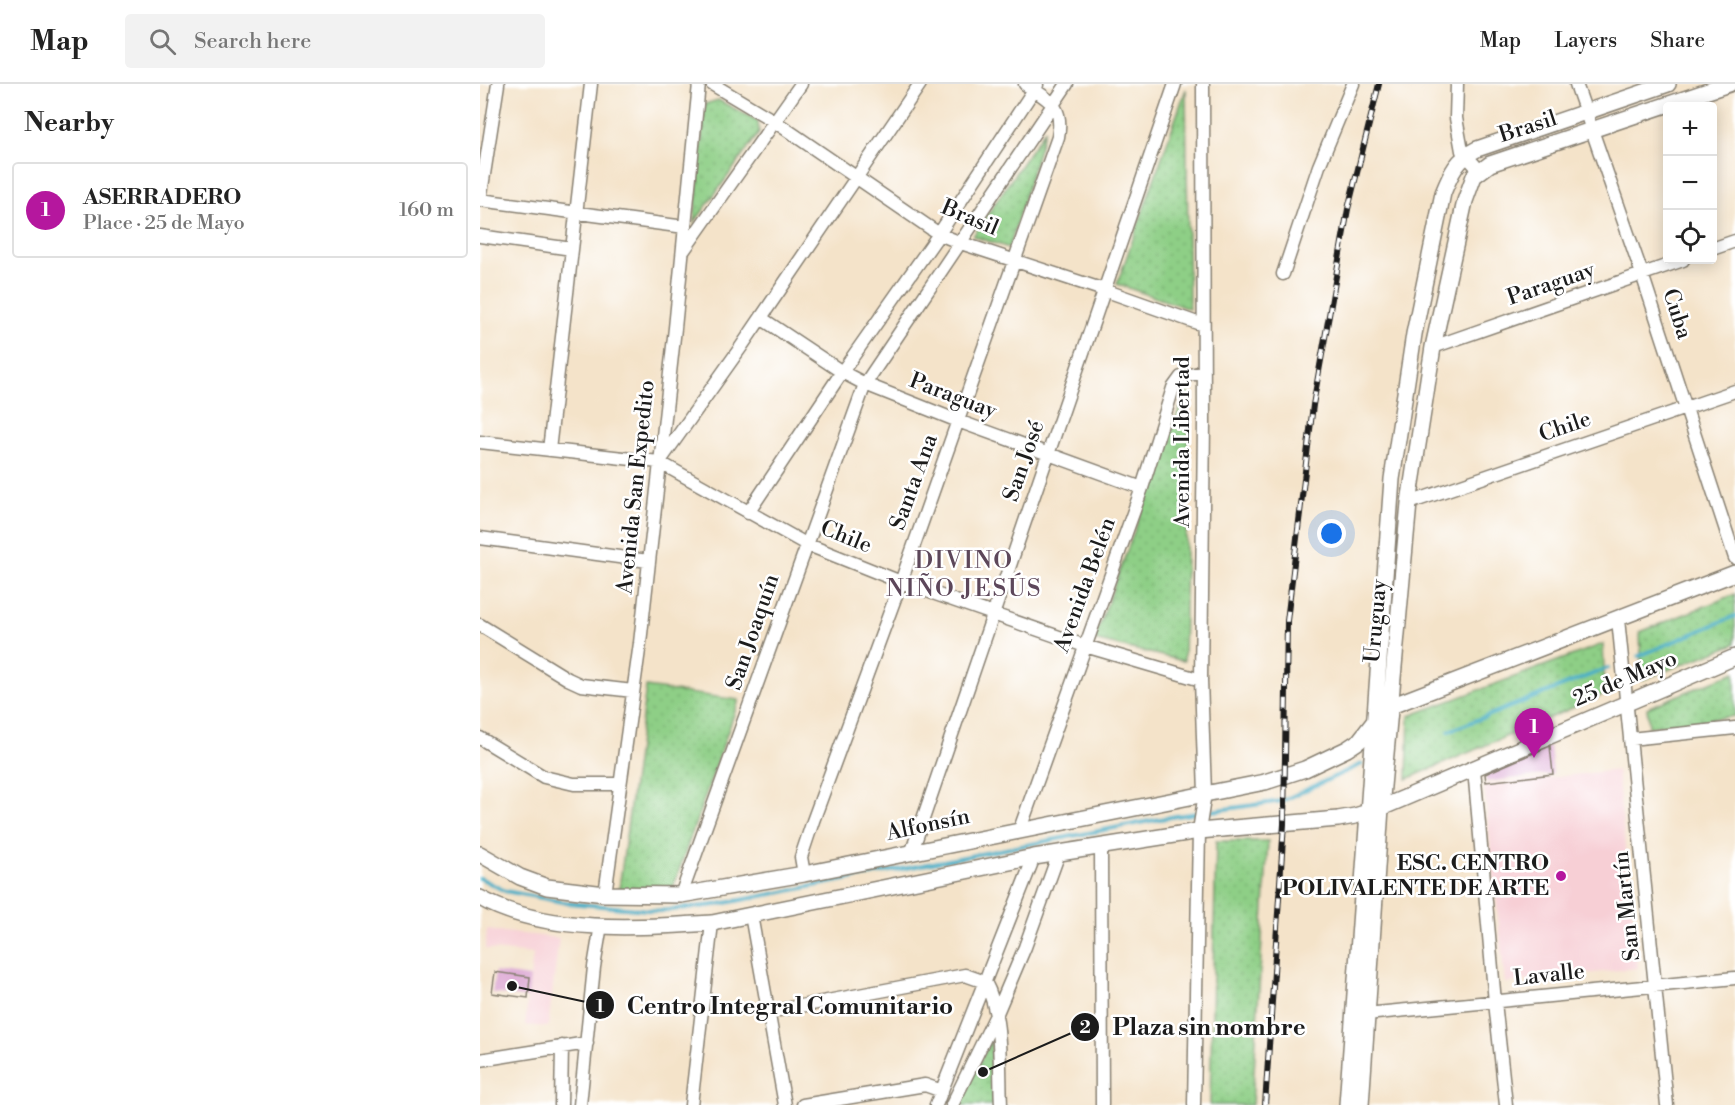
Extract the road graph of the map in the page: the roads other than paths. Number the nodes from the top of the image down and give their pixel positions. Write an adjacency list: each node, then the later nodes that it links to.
1 (498, 84): 23 (street)
2 (591, 84): 24 (street)
3 (699, 84): 25 (street, Avenida San Expedito)
4 (712, 84): 18 (street, Brasil)
5 (801, 84): 18 (street)
6 (920, 84): 22 (street)
7 (1067, 84): 16 (street, San Joaquín)
8 (1174, 84): 37 (street, San José)
9 (1203, 84): 39 (street, Avenida Libertad)
10 (1353, 84): 35 (street)
11 (1456, 84): 20 (street)
12 (1576, 84): 17 (street, Cuba)
13 (1668, 84): 17 (street)
14 (1729, 84): 19 (street, Brasil)
15 (1032, 86): 16 (street); 26 (street)
16 (1054, 104): 29 (street, San Joaquín); 33 (street, Santa Ana)
17 (1586, 112): 19 (street, Cuba); 20 (street)
18 (774, 121): 22 (street, Brasil); 32 (street)
19 (1593, 130): 21 (street, Brasil); 36 (street, Cuba)
20 (1465, 155): 21 (street); 69 (street, Uruguay)
21 (1480, 171): 40 (street, Uruguay)
22 (857, 177): 26 (street, Brasil); 38 (street)
23 (480, 200): 24 (street)
24 (577, 212): 25 (street); 31 (street)
25 (685, 227): 32 (street, Avenida San Expedito)
26 (939, 234): 29 (street, Brasil); 41 (street)
27 (480, 236): 31 (street)
28 (1735, 242): 30 (street)
29 (961, 243): 33 (street, Brasil); 43 (street, San Joaquín)
30 (1717, 248)
31 (572, 249): 48 (street)
32 (683, 252): 50 (street, Avenida San Expedito)
33 (1015, 260): 37 (street, Brasil); 46 (street, Santa Ana)
34 (1671, 264): 36 (street, Paraguay)
35 (1283, 274)
36 (1642, 274): 40 (street, Paraguay); 45 (street, Cuba)
37 (1104, 290): 39 (street, Brasil); 49 (street, San José)
38 (761, 318): 41 (street, Paraguay); 50 (street)
39 (1203, 325): 42 (street, Avenida Libertad)
40 (1433, 347): 52 (street, Uruguay)
41 (843, 372): 43 (street, Paraguay); 53 (street)
42 (1203, 372): 51 (street, Avenida Belén); 65 (street, Avenida Libertad)
43 (865, 384): 46 (street, Paraguay); 55 (street, San Joaquín)
44 (1735, 391): 45 (street, Chile)
45 (1686, 407): 52 (street, Chile); 56 (street, Cuba)
46 (958, 421): 49 (street, Paraguay); 59 (street, Santa Ana)
47 (480, 442): 48 (street, Chile)
48 (549, 450): 50 (street, Chile)
49 (1049, 454): 51 (street, Paraguay); 60 (street, San José)
50 (659, 462): 53 (street, Chile); 57 (street, Avenida San Expedito)
51 (1142, 488): 63 (street, Avenida Belén)
52 (1409, 503): 68 (street, Uruguay)
53 (748, 513): 55 (street, Chile)
54 (480, 538): 57 (street)
55 (806, 544): 59 (street, Chile); 86 (street, San Joaquín)
56 (1735, 558)
57 (648, 561): 66 (street, Avenida San Expedito)
58 (1735, 573): 61 (street)
59 (901, 582): 60 (street, Chile); 84 (street, Santa Ana)
60 (992, 614): 63 (street, Chile); 80 (street, San José)
61 (1618, 619): 67 (street, San Martín); 68 (street)
62 (480, 625): 66 (street)
63 (1085, 646): 65 (street, Chile); 78 (street, Avenida Belén)
64 (1735, 657): 67 (street, 25 de Mayo)
65 (1201, 680): 75 (street, Avenida Libertad)
66 (633, 691): 74 (street, Avenida San Expedito)
67 (1626, 704): 72 (street, San Martín); 73 (street, 25 de Mayo)
68 (1391, 706): 69 (street); 76 (street, Uruguay)
69 (1373, 723): 75 (street, Alfonsín); 76 (street, Uruguay)
70 (1735, 728): 72 (street)
71 (480, 738): 74 (street)
72 (1630, 739): 93 (street, San Martín)
73 (1474, 769): 76 (street, 25 de Mayo); 94 (street)
74 (620, 784): 85 (street, Avenida San Expedito)
75 (1205, 797): 77 (street, Avenida Libertad); 78 (street, Alfonsín)
76 (1374, 810): 77 (street); 97 (street, Uruguay); 112 (street, Uruguay)
77 (1200, 825): 79 (street); 111 (street, Avenida Libertad)
78 (1020, 829): 80 (street, Alfonsín)
79 (1101, 847): 82 (street); 110 (street)
80 (912, 851): 84 (street, Alfonsín)
81 (480, 854): 85 (street, Alfonsín)
82 (1059, 854): 83 (street); 96 (street)
83 (1034, 857): 88 (street); 92 (street)
84 (804, 873): 86 (street, Alfonsín)
85 (605, 894): 86 (street, Alfonsín)
86 (681, 894)
87 (480, 898): 90 (street)
88 (752, 915): 89 (street); 95 (street)
89 (712, 923): 90 (street); 104 (street)
90 (601, 925): 98 (street)
91 (1735, 978): 93 (street, Lavalle)
92 (985, 982): 95 (street); 96 (street); 101 (street)
93 (1656, 986): 94 (street, Lavalle); 115 (street, San Martín)
94 (1495, 1002): 97 (street, Lavalle); 114 (street)
95 (769, 1012): 105 (street)
96 (997, 1013): 108 (street); 109 (street)
97 (1366, 1014): 113 (street, Uruguay)
98 (587, 1043): 99 (street); 103 (street)
99 (562, 1046): 100 (street); 102 (street)
100 (480, 1060)
101 (942, 1091): 106 (street); 107 (street)
102 (561, 1105)
103 (580, 1105)
104 (691, 1105)
105 (784, 1105)
106 (803, 1105)
107 (936, 1105)
108 (952, 1105)
109 (1001, 1105)
110 (1102, 1105)
111 (1194, 1105)
112 (1347, 1105)
113 (1361, 1105)
114 (1506, 1105)
115 (1667, 1105)

